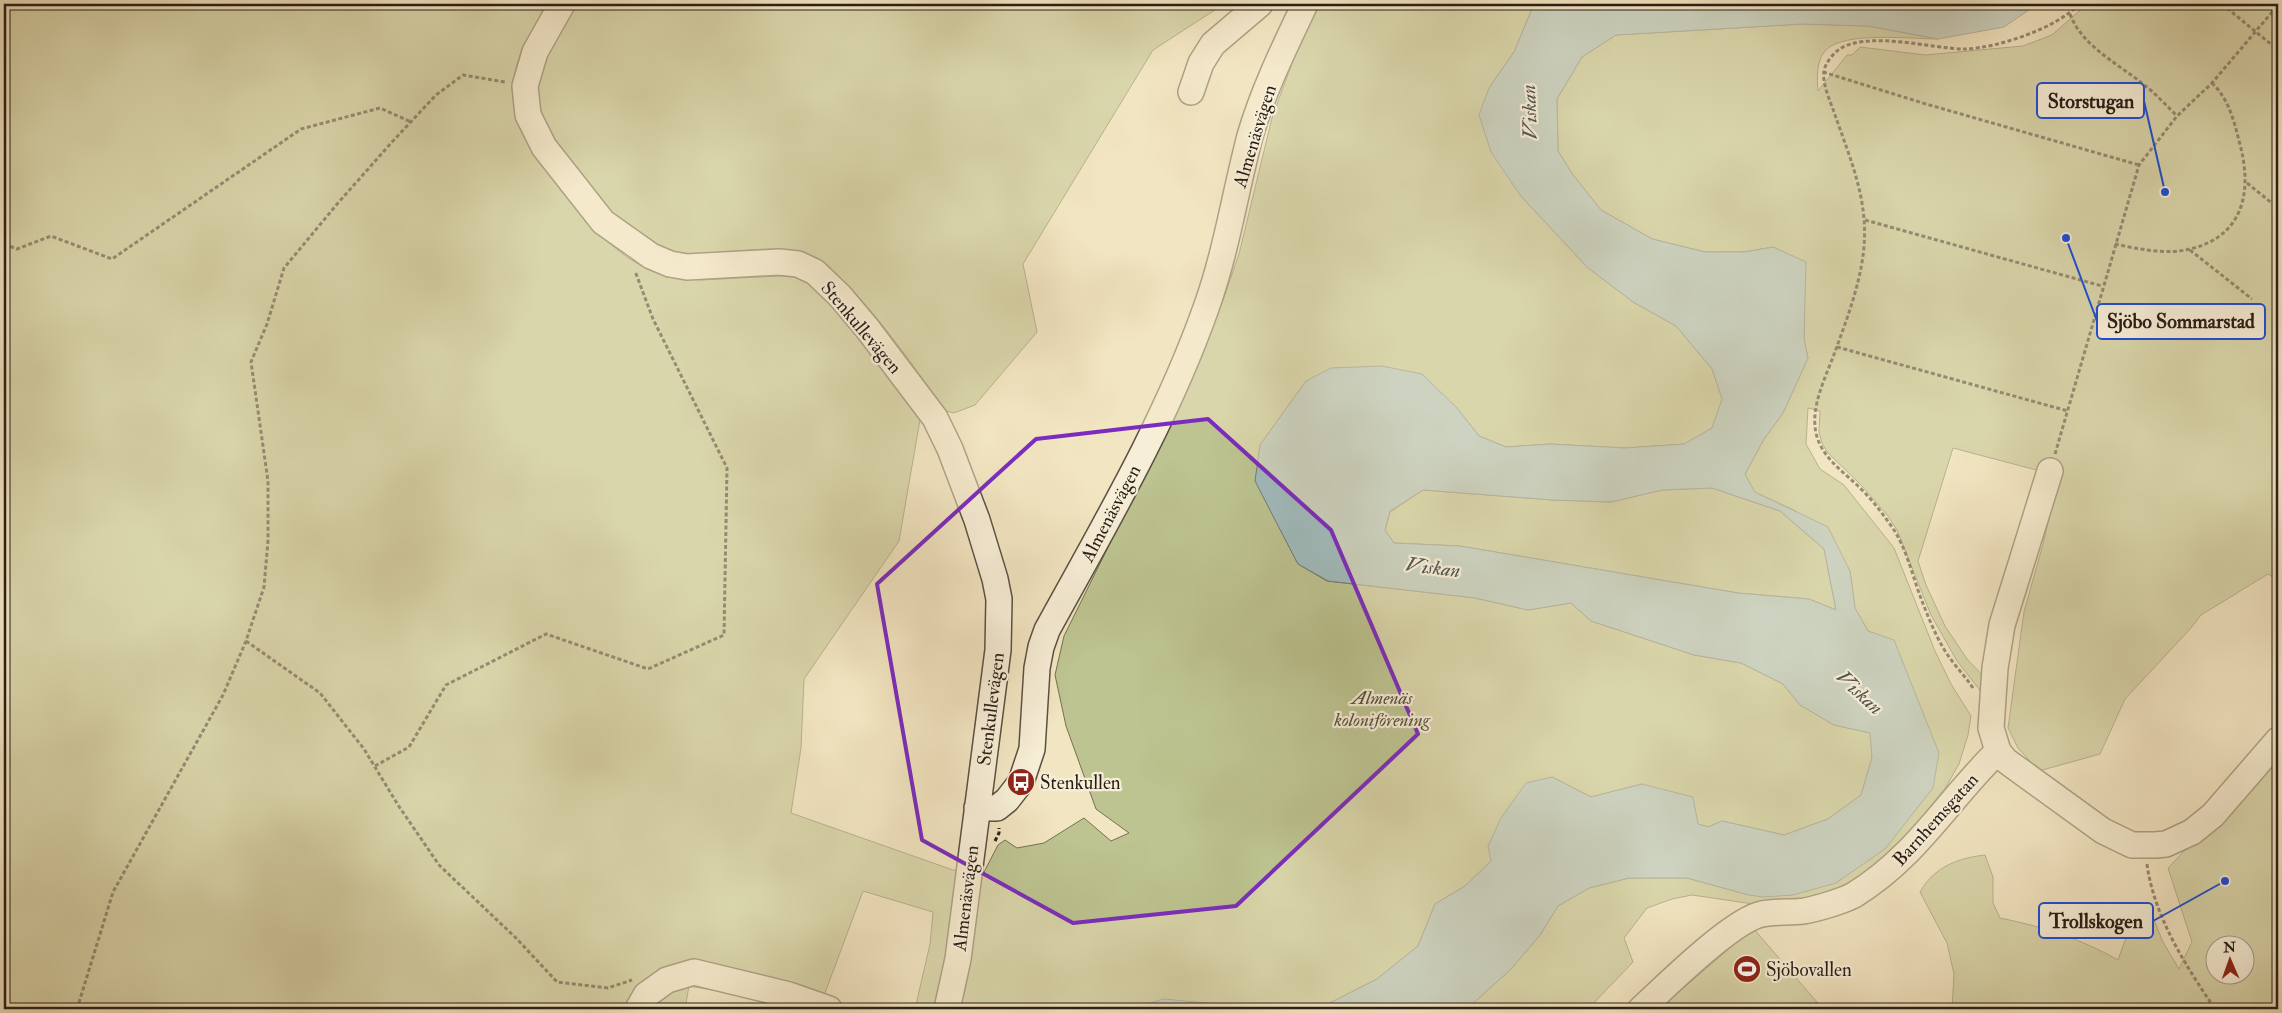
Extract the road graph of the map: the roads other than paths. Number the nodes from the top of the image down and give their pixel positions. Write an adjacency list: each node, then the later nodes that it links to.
1 (562, 4): 8 (street, Stenkullevägen)
2 (1260, 4): 4 (street)
3 (1306, 4): 8 (street, Almenäsvägen)
4 (1191, 92)
5 (2050, 471): 7 (street)
6 (2278, 740): 7 (street)
7 (1998, 751): 12 (street, Barnhemsgatan)
8 (977, 808): 11 (street, Almenäsvägen)
9 (638, 1009): 10 (street)
10 (829, 1009)
11 (947, 1009)
12 (1640, 1009)

